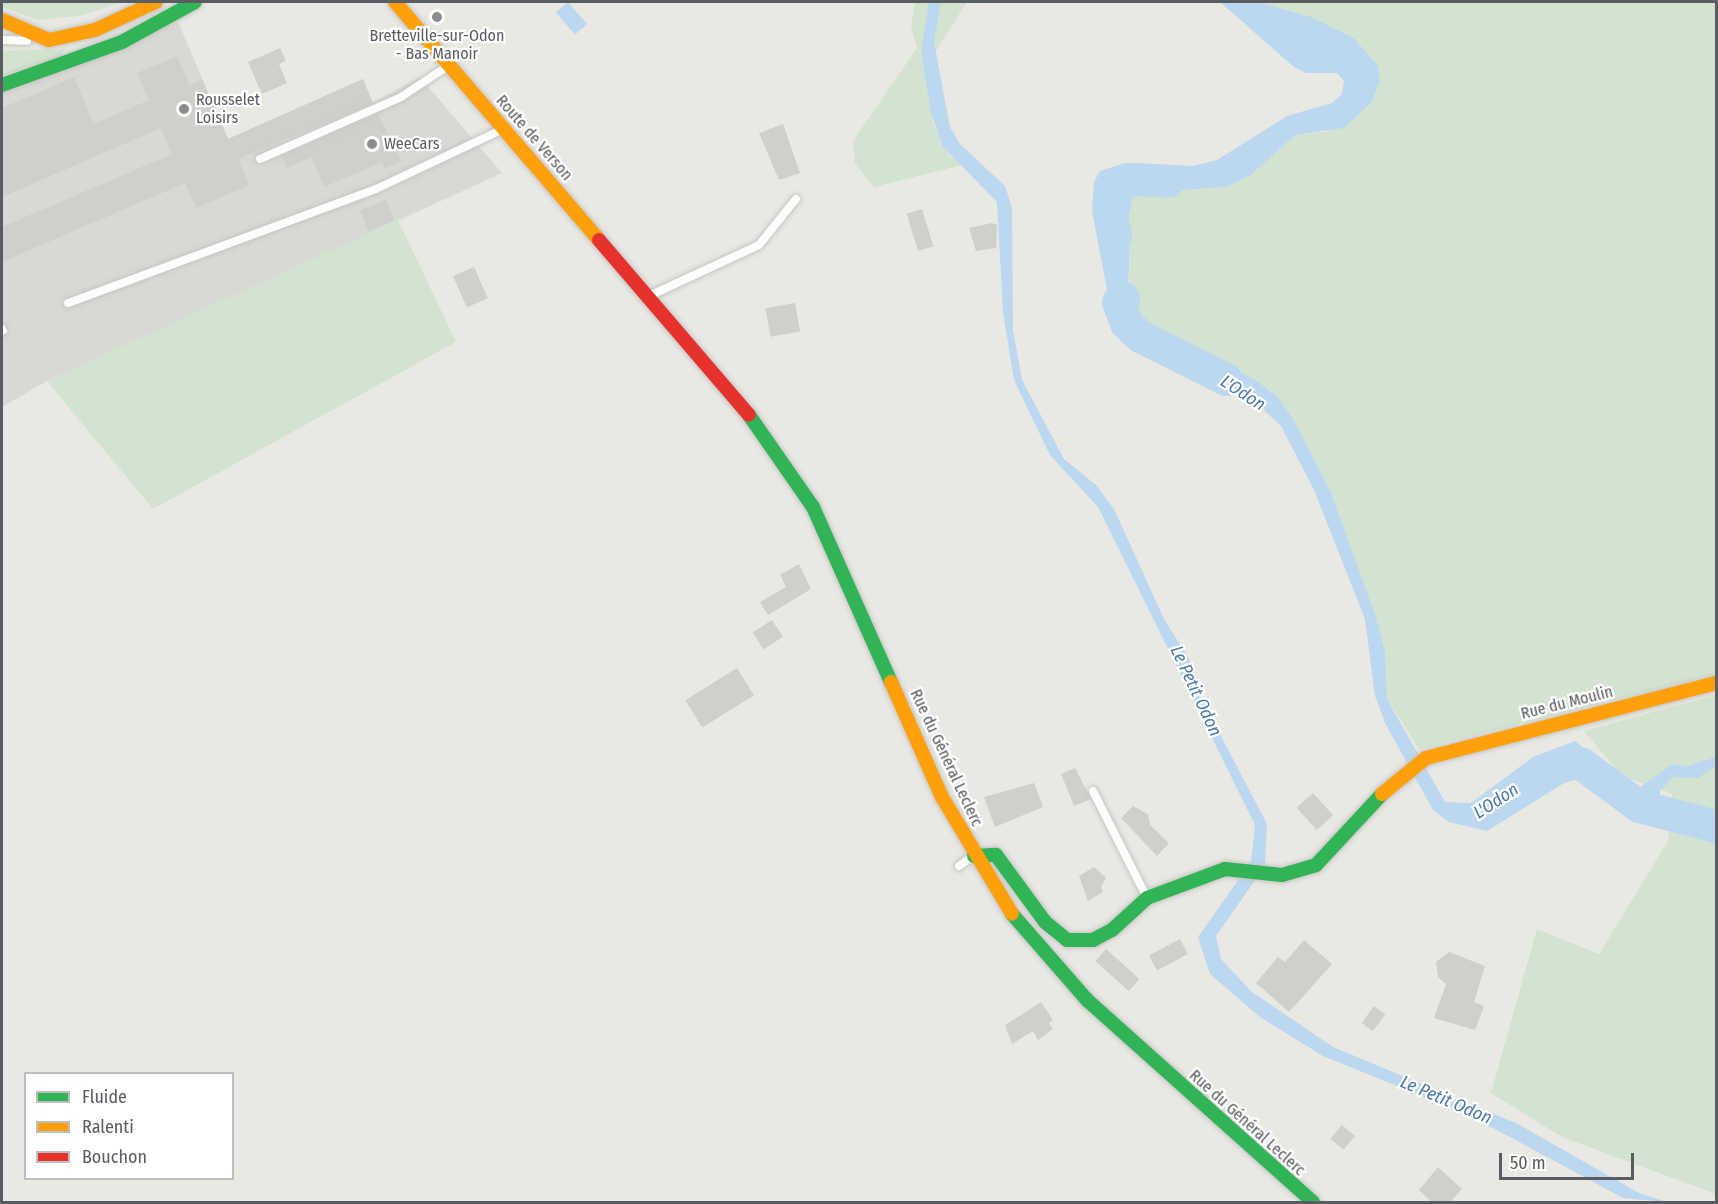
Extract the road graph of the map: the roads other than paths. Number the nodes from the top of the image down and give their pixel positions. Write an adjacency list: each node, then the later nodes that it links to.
1 (156, 2): 6 (main road)
2 (195, 2): 8 (main road)
3 (395, 2): 7 (main road, Route de Verson)
4 (2, 20): 6 (main road)
5 (2, 40): 6 (lane)
6 (49, 40)
7 (450, 65): 9 (main road, Route de Verson); 10 (lane)
8 (2, 85)
9 (504, 129): 12 (main road, Route de Verson); 13 (lane)
10 (260, 159)
11 (796, 198): 12 (lane)
12 (648, 296): 14 (main road, Rue du Général Leclerc)
13 (68, 303)
14 (832, 543): 15 (lane); 18 (main road, Rue du Général Leclerc)
15 (816, 550)
16 (1716, 683): 20 (main road, Rue du Moulin)
17 (1093, 792): 20 (lane)
18 (974, 856): 19 (lane); 20 (main road); 21 (main road, Rue du Général Leclerc)
19 (958, 867)
20 (1147, 897)
21 (1312, 1203)

